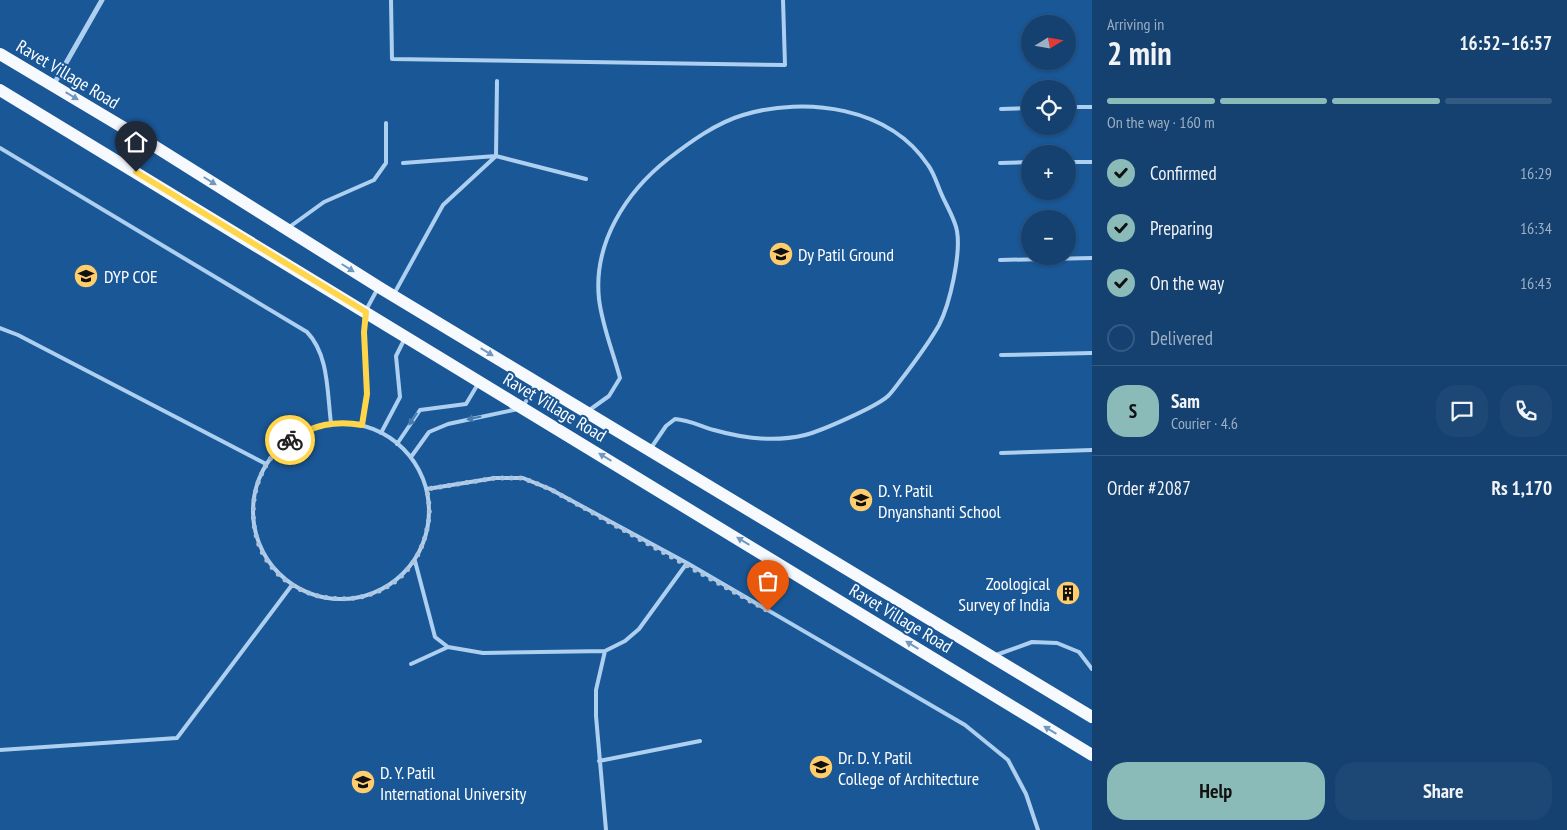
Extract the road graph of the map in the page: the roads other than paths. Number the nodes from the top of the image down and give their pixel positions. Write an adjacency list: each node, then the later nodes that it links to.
1 (102, 0): 6 (street)
2 (391, 0): 3 (lane)
3 (783, 0)
4 (0, 54): 6 (main road, Ravet Village Road)
5 (497, 81): 14 (lane)
6 (54, 85): 21 (main road, Ravet Village Road, one-way to 21)
7 (0, 90): 26 (main road, Ravet Village Road)
8 (1076, 107): 9 (lane)
9 (1092, 107)
10 (1021, 108): 11 (lane)
11 (1001, 109)
12 (386, 124): 21 (lane)
13 (0, 148): 35 (lane)
14 (496, 156): 18 (lane); 20 (lane); 25 (lane)
15 (1021, 162): 19 (lane)
16 (1076, 162): 17 (lane)
17 (1092, 162)
18 (403, 163)
19 (1000, 163)
20 (586, 179)
21 (286, 229): 24 (main road, Ravet Village Road, one-way to 24)
22 (1092, 258): 23 (lane)
23 (1000, 260)
24 (379, 287): 25 (main road, Ravet Village Road); 26 (lane)
25 (393, 296): 32 (main road, Ravet Village Road, one-way to 32)
26 (366, 312): 28 (main road, Ravet Village Road); 36 (lane)
27 (0, 328): 43 (lane)
28 (406, 337): 31 (main road, Ravet Village Road); 37 (lane)
29 (1092, 353): 30 (lane)
30 (1000, 355)
31 (480, 382): 33 (main road, Ravet Village Road); 38 (lane, one-way to 38)
32 (536, 382): 33 (lane); 34 (main road, Ravet Village Road)
33 (522, 408): 42 (lane, one-way to 42); 56 (main road, Ravet Village Road, one-way to 33)
34 (586, 412): 39 (main road, Ravet Village Road); 39 (lane)
35 (331, 423): 36 (lane); 43 (lane)
36 (362, 425): 37 (lane)
37 (381, 433): 38 (lane)
38 (397, 444): 42 (lane)
39 (650, 450): 50 (main road, Ravet Village Road)
40 (1092, 450): 41 (lane)
41 (1002, 453)
42 (411, 457): 44 (lane)
43 (266, 464): 47 (lane)
44 (427, 489): 45 (lane); 46 (lane)
45 (415, 560): 47 (lane); 48 (lane)
46 (686, 563): 49 (lane); 59 (lane)
47 (292, 585): 55 (lane)
48 (448, 648): 49 (lane); 51 (lane)
49 (605, 651): 57 (lane)
50 (992, 657): 52 (lane); 53 (main road, Ravet Village Road)
51 (411, 664)
52 (1092, 669)
53 (1092, 717)
54 (700, 741): 57 (lane)
55 (0, 750)
56 (1092, 755)
57 (599, 761): 58 (lane)
58 (606, 830)
59 (1038, 830)

